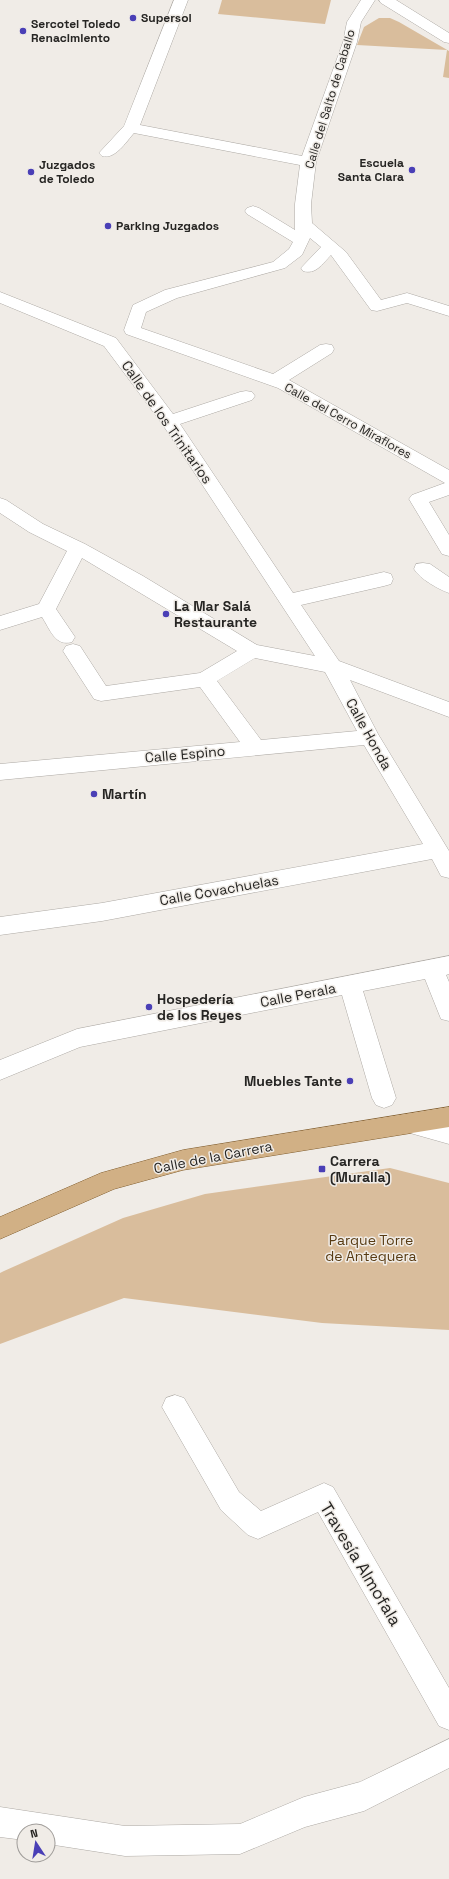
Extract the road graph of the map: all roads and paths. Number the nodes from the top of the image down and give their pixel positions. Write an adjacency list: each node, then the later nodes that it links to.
1 (181, 0): 5 (street)
2 (368, 0): 7 (street, Calle del Salto de Caballo)
3 (386, 0): 4 (street)
4 (449, 39)
5 (130, 128): 6 (street); 7 (street)
6 (107, 153)
7 (308, 162): 9 (street, Calle del Salto de Caballo)
8 (253, 211): 10 (street)
9 (304, 225): 10 (street, Calle del Salto de Caballo); 11 (street)
10 (302, 241): 15 (street)
11 (330, 247): 12 (street); 14 (street)
12 (309, 268)
13 (0, 296): 16 (street)
14 (449, 312)
15 (132, 330): 16 (street); 18 (street, Calle del Cerro Miraflores)
16 (110, 342): 20 (street, Calle de los Trinitarios)
17 (326, 349): 18 (street)
18 (274, 381): 21 (street, Calle del Cerro Miraflores)
19 (246, 396): 20 (street)
20 (169, 421): 29 (street, Calle de los Trinitarios)
21 (449, 478)
22 (449, 488): 25 (street)
23 (0, 504): 24 (street)
24 (78, 548): 30 (street); 32 (street)
25 (449, 550)
26 (423, 569): 28 (street)
27 (384, 579): 29 (street)
28 (449, 586)
29 (288, 601): 33 (street, Calle de los Trinitarios)
30 (46, 609): 31 (street); 34 (street)
31 (0, 623)
32 (252, 651): 33 (street); 34 (street)
33 (332, 666): 35 (street); 36 (street, Calle Honda)
34 (205, 679): 37 (street)
35 (449, 710)
36 (370, 737): 37 (street, Calle Espino); 39 (street, Calle Honda)
37 (256, 748): 38 (street, Calle Espino)
38 (0, 772)
39 (437, 850): 40 (street, Calle Honda); 41 (street, Calle Covachuelas)
40 (449, 870)
41 (0, 926)
42 (441, 967): 43 (street, Calle Perala); 44 (street)
43 (350, 985): 45 (street, Calle Perala); 48 (street)
44 (449, 1012)
45 (77, 1038): 46 (street, Calle Perala); 47 (street, Calle Perala)
46 (0, 1056)
47 (0, 1070)
48 (384, 1098)
49 (449, 1117): 50 (main road, Calle de la Carrera)
50 (411, 1124): 51 (street, Calle de la Carrera); 52 (main road, Calle de la Carrera)
51 (449, 1134)
52 (0, 1228)
53 (175, 1407): 54 (street, Travesía Almofala)
54 (449, 1716)
55 (449, 1754): 56 (street)
56 (0, 1822)

